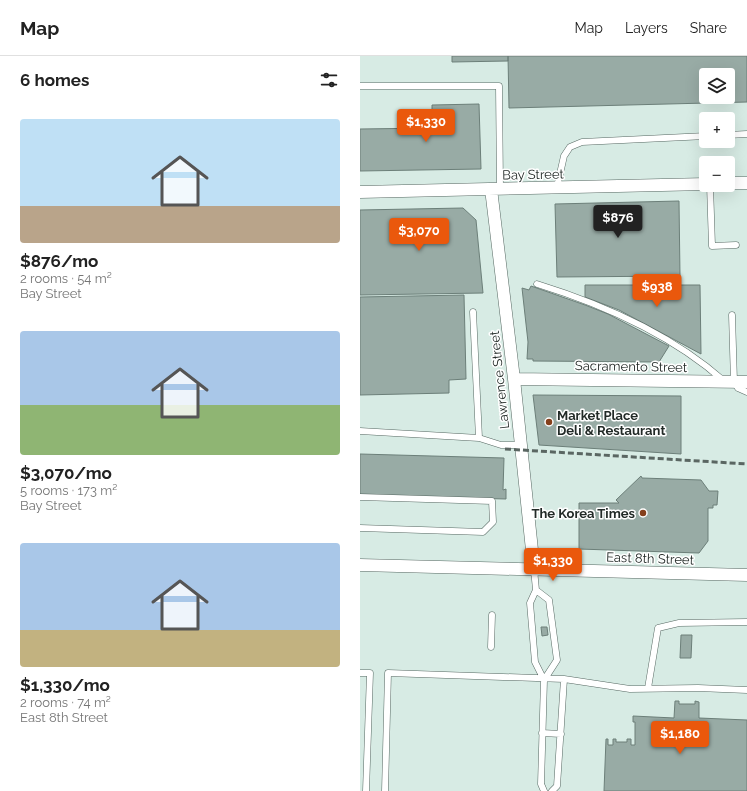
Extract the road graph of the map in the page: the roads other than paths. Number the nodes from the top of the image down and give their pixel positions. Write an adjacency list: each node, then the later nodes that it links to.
1 (360, 86): 9 (lane)
2 (747, 134): 3 (lane)
3 (735, 135)
4 (699, 136): 8 (lane)
5 (735, 183): 6 (street)
6 (747, 183)
7 (699, 184): 8 (street, Bay Street)
8 (557, 187): 9 (street, Bay Street)
9 (496, 189): 10 (street, Bay Street); 16 (street, Lawrence Street)
10 (360, 192)
11 (710, 192): 12 (lane)
12 (736, 245)
13 (537, 284): 17 (lane)
14 (473, 312): 21 (lane)
15 (732, 315): 17 (lane)
16 (514, 379): 17 (street, Sacramento Street); 22 (street, Lawrence Street)
17 (730, 382): 18 (street, Sacramento Street); 19 (lane)
18 (747, 382)
19 (747, 392)
20 (360, 431): 21 (lane)
21 (479, 438): 22 (lane)
22 (520, 445): 26 (street, Lawrence Street)
23 (360, 497): 24 (lane)
24 (360, 528)
25 (360, 565): 26 (street, East 8th Street)
26 (534, 569): 27 (street, East 8th Street); 28 (lane)
27 (747, 575)
28 (536, 590): 33 (lane); 33 (lane)
29 (492, 615): 31 (lane)
30 (747, 622): 35 (lane)
31 (491, 646)
32 (360, 673): 39 (lane)
33 (544, 680): 34 (lane); 37 (lane); 40 (lane)
34 (564, 680): 35 (lane); 38 (lane)
35 (648, 688): 36 (lane)
36 (747, 690)
37 (542, 733): 38 (lane); 41 (lane)
38 (561, 734): 42 (lane)
39 (366, 791)
40 (385, 791)
41 (544, 791)
42 (552, 791)

